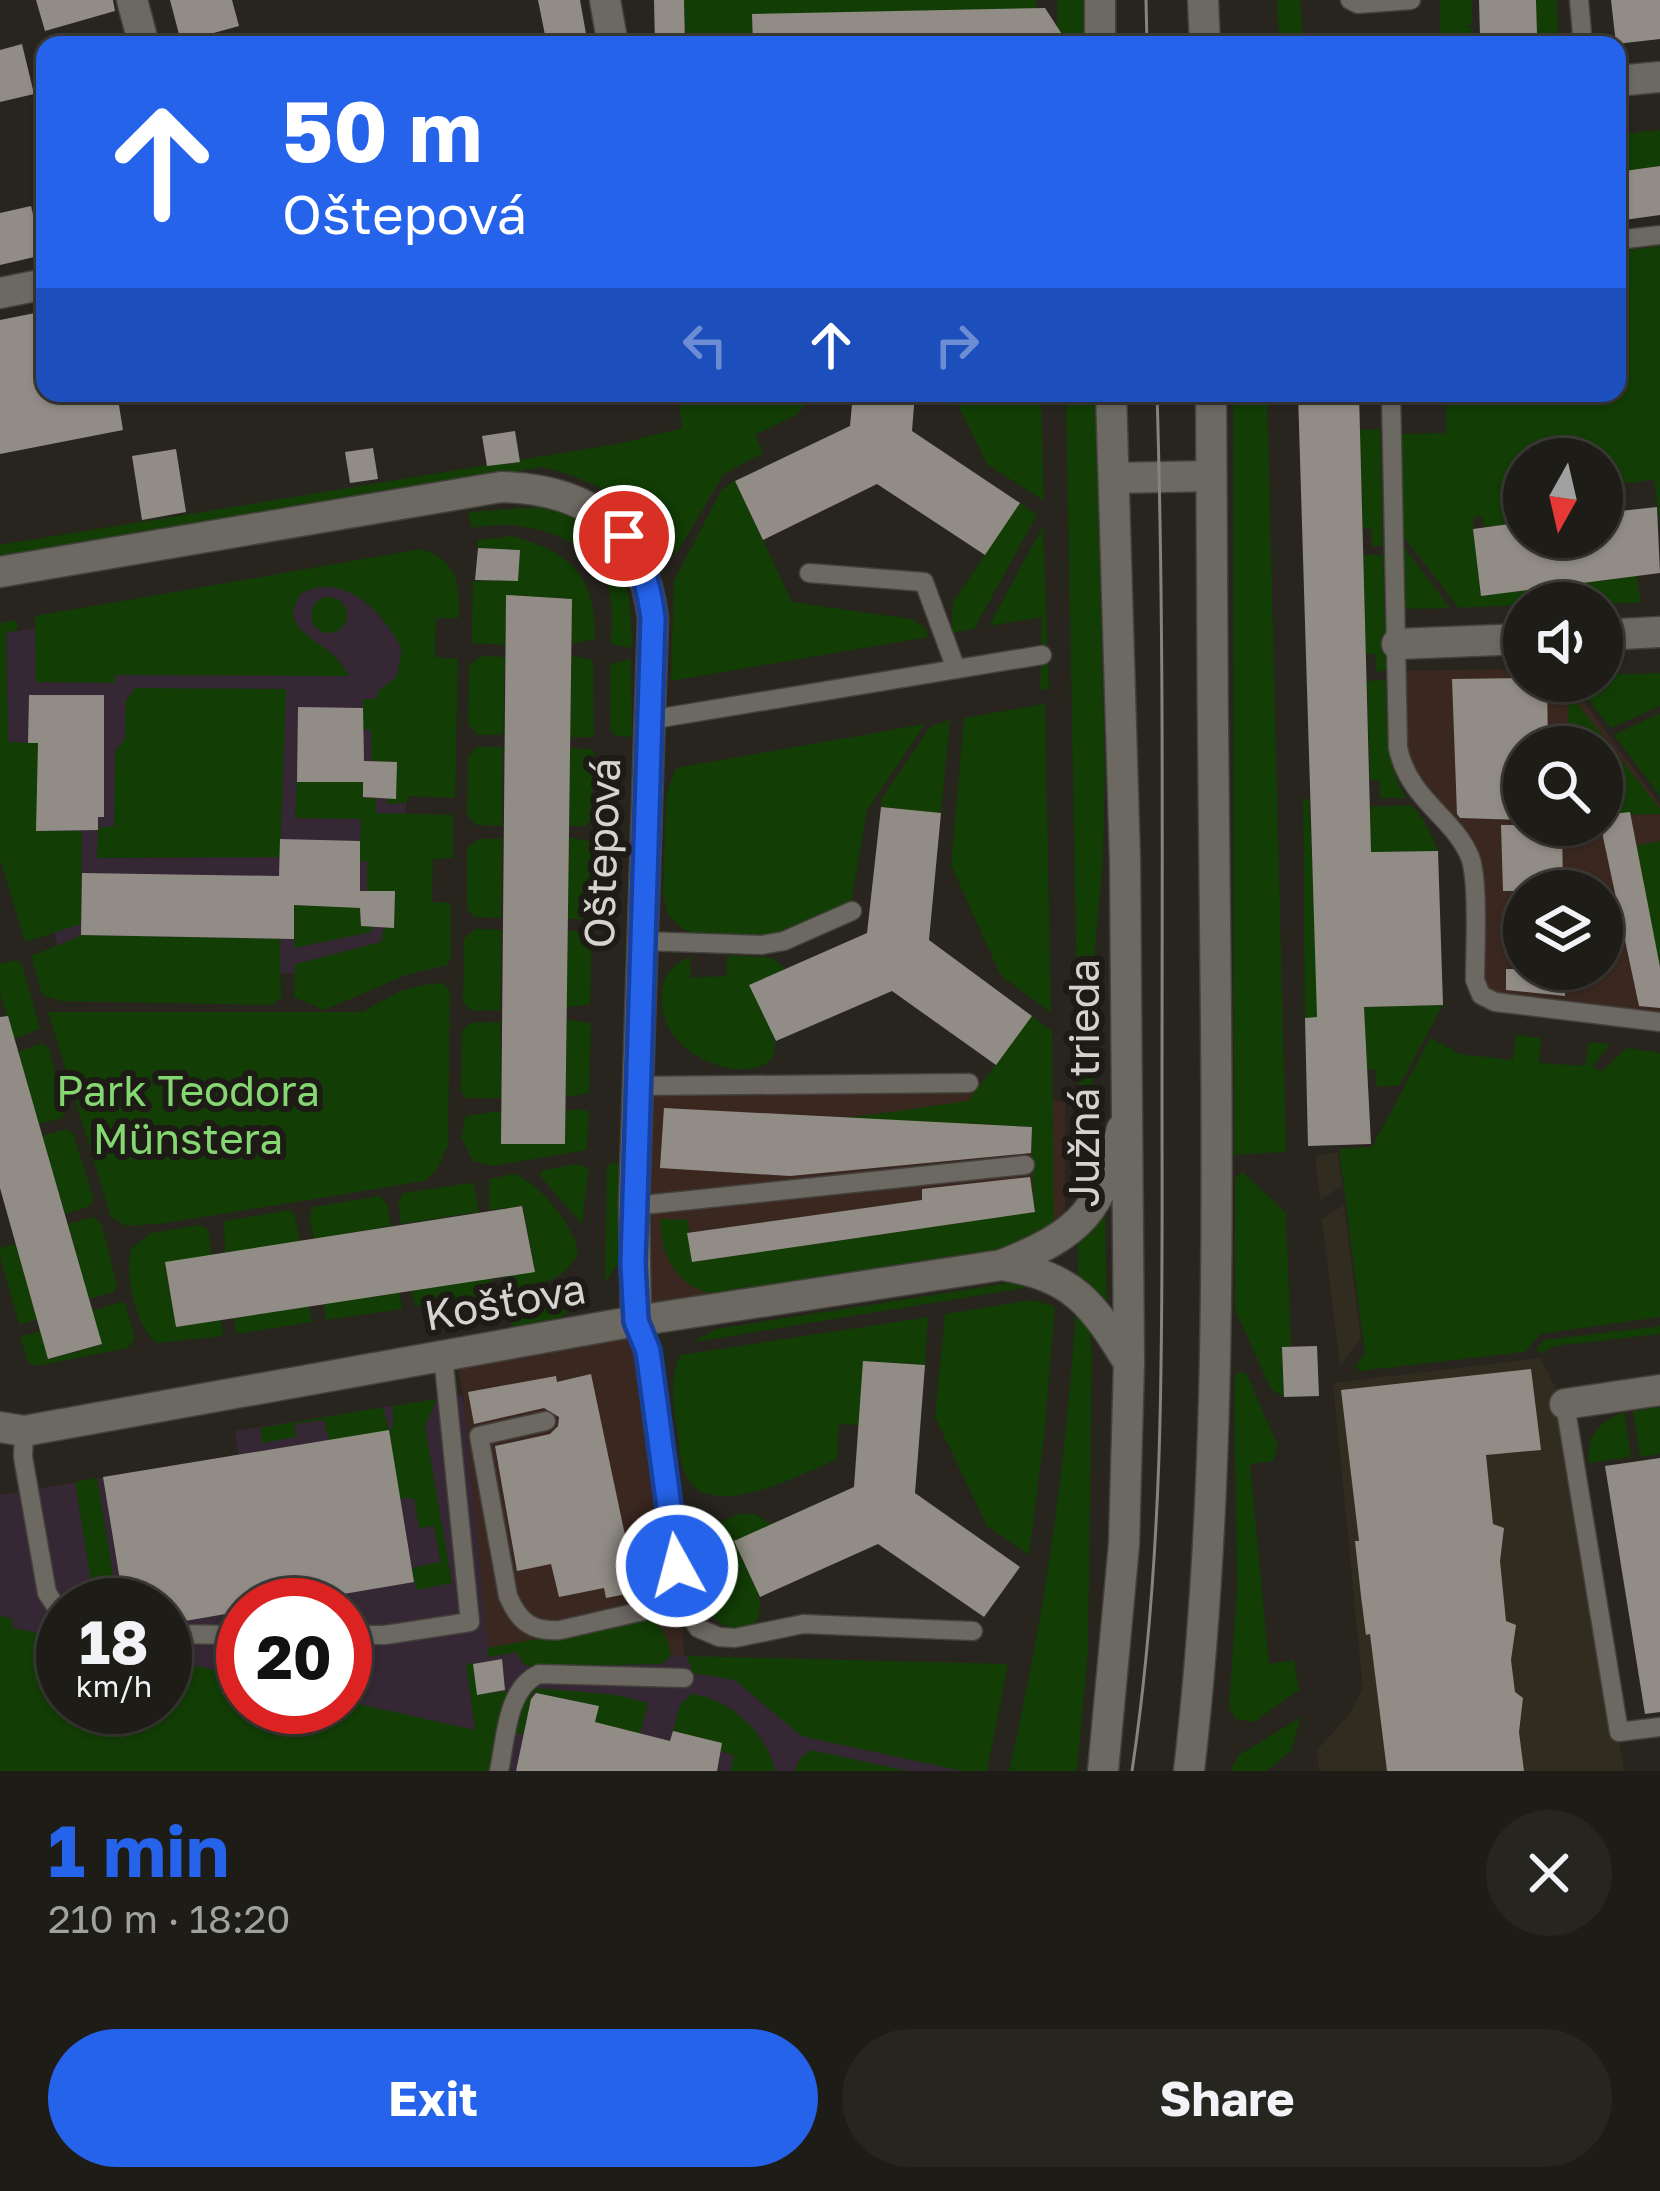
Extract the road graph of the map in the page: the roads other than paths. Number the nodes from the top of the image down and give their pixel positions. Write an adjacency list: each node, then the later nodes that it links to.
1 (132, 0): 8 (street)
2 (605, 0): 9 (street)
3 (1100, 0): 10 (street)
4 (1203, 0): 11 (street)
5 (1350, 0): 6 (lane)
6 (1411, 0)
7 (1579, 0): 12 (lane)
8 (142, 36)
9 (611, 36)
10 (1100, 36)
11 (1205, 36)
12 (1581, 36)
13 (1660, 77): 14 (street)
14 (1626, 81)
15 (1660, 235): 16 (lane)
16 (1626, 239)
17 (36, 286): 18 (street)
18 (0, 293)
19 (1111, 402): 23 (street, Južná trieda)
20 (1211, 402): 22 (street)
21 (1391, 402): 29 (lane)
22 (1211, 476): 23 (street); 57 (street)
23 (1115, 478): 38 (street, Južná trieda)
24 (0, 572): 32 (street, Oštepová)
25 (809, 573): 31 (lane)
26 (1660, 632): 27 (street)
27 (1623, 634)
28 (1503, 640): 29 (street)
29 (1397, 644): 35 (lane)
30 (1042, 655): 31 (lane)
31 (956, 669): 32 (lane)
32 (649, 720): 34 (street, Oštepová)
33 (852, 911): 34 (lane)
34 (641, 941): 37 (street, Oštepová)
35 (1660, 1022)
36 (970, 1083): 37 (lane)
37 (638, 1086): 40 (street, Oštepová)
38 (1127, 1111): 41 (street); 44 (street, Južná trieda)
39 (1025, 1165): 40 (lane)
40 (634, 1206): 42 (street, Oštepová)
41 (1002, 1265): 42 (street, Košťova); 44 (street)
42 (636, 1321): 43 (street, Košťova); 50 (lane)
43 (443, 1355): 48 (street, Košťova); 52 (lane)
44 (1129, 1363): 56 (street, Južná trieda)
45 (1660, 1390): 46 (street)
46 (1565, 1404): 54 (lane)
47 (546, 1421): 50 (lane)
48 (12, 1429): 49 (lane)
49 (44, 1578)
50 (682, 1602): 51 (lane)
51 (973, 1631)
52 (372, 1635)
53 (684, 1678): 55 (lane)
54 (1660, 1727)
55 (499, 1771)
56 (1103, 1771)
57 (1189, 1771)

